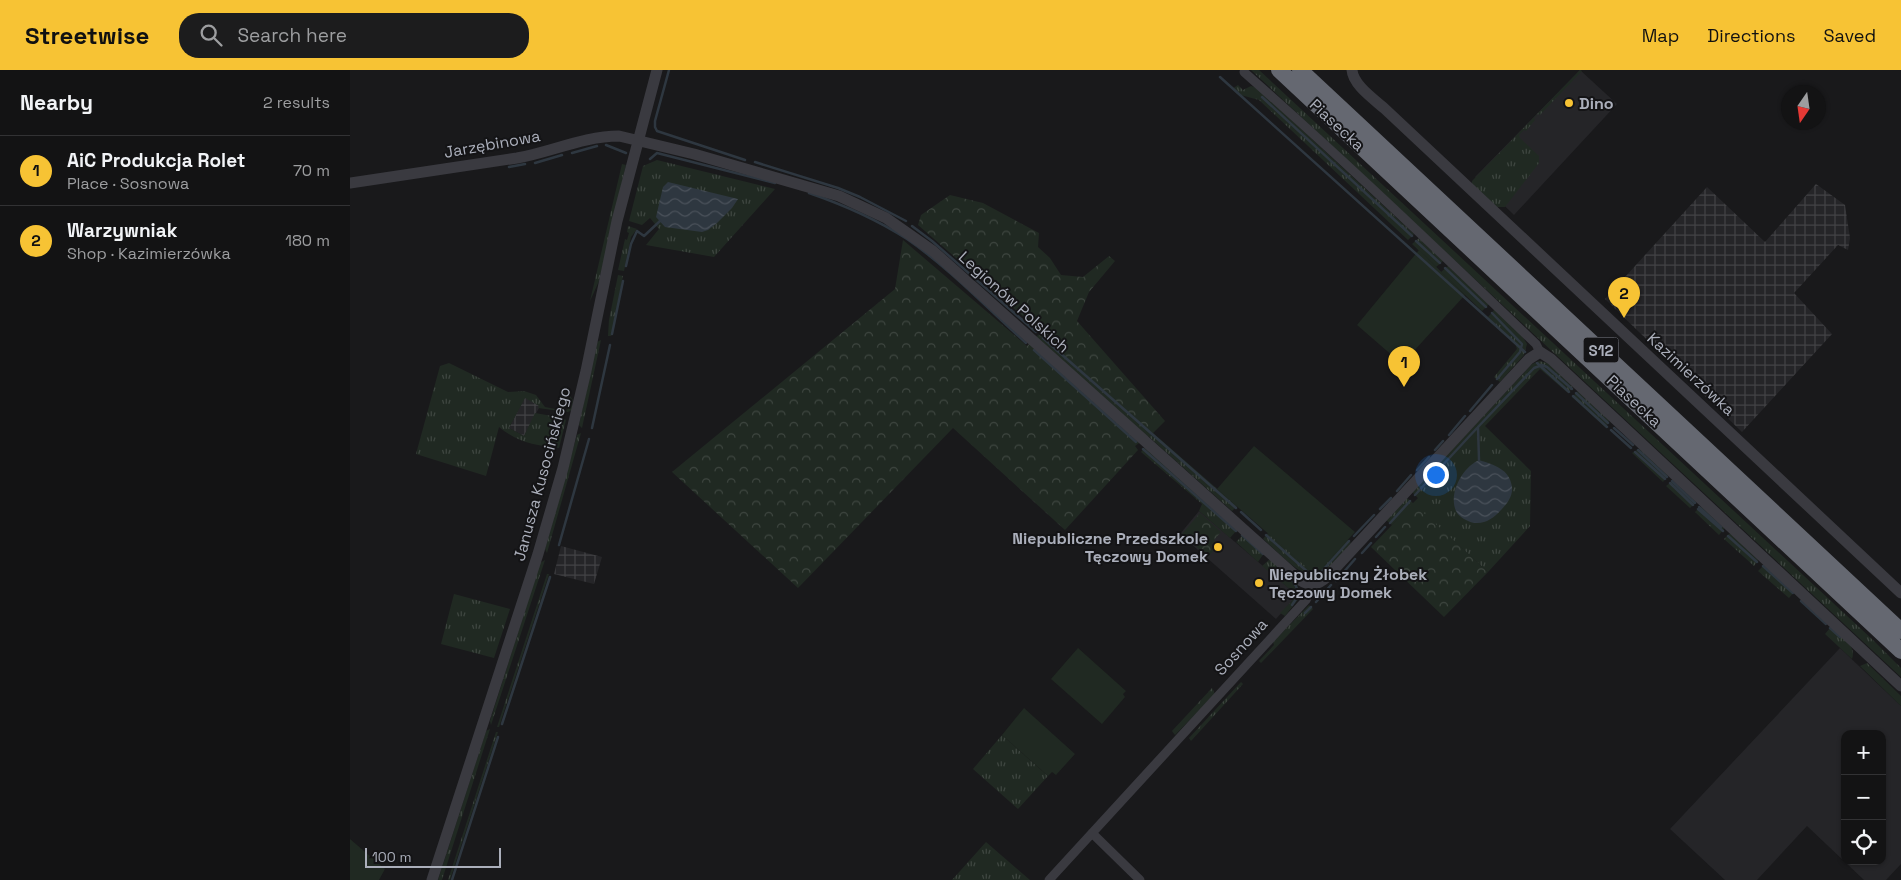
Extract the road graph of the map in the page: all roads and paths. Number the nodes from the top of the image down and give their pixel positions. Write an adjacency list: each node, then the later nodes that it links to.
1 (657, 70): 5 (street, Janusza Kusocińskiego)
2 (1244, 72): 7 (street)
3 (1286, 72): 10 (highway, Piasecka / S12); 11 (highway, Piasecka / S12)
4 (1352, 73): 9 (street, Kazimierzówka)
5 (638, 139): 6 (street, Jarzębinowa); 8 (street, Legionów Polskich); 14 (street, Janusza Kusocińskiego)
6 (350, 182)
7 (1540, 352): 8 (street, Sosnowa); 12 (street)
8 (1313, 585): 13 (street, Sosnowa)
9 (1901, 593)
10 (1901, 631)
11 (1901, 650)
12 (1901, 686)
13 (1092, 833): 15 (street, Sosnowa); 16 (street)
14 (432, 880)
15 (1049, 880)
16 (1140, 880)

